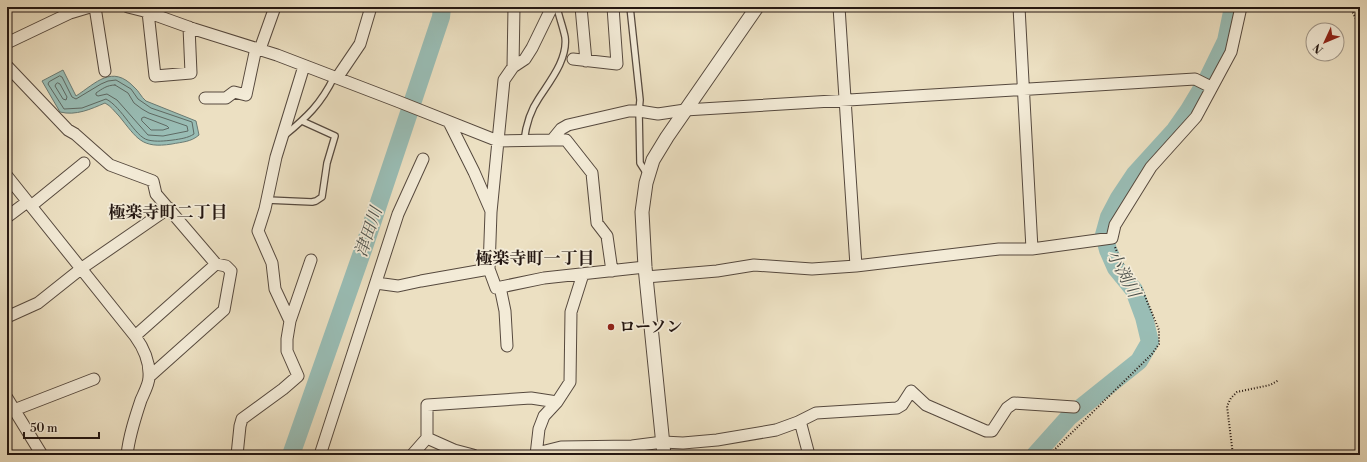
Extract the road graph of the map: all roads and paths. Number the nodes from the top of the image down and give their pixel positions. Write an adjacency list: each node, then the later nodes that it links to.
1 (90, 7): 20 (street)
2 (95, 7): 27 (street)
3 (128, 7): 17 (street)
4 (275, 7): 21 (street)
5 (371, 7): 28 (street)
6 (514, 7): 26 (street)
7 (552, 7): 26 (street)
8 (557, 7): 39 (lane)
9 (581, 7): 23 (street)
10 (613, 7): 23 (street)
11 (630, 7): 34 (lane)
12 (757, 7): 33 (street)
13 (839, 7): 32 (street)
14 (1019, 7): 30 (street)
15 (1240, 7): 29 (street)
16 (1350, 7): 19 (path)
17 (146, 10): 18 (street); 18 (street)
18 (189, 27): 21 (street)
19 (1360, 27)
20 (7, 43)
21 (258, 49): 25 (street); 31 (street)
22 (573, 59): 23 (street)
23 (586, 60)
24 (7, 66): 47 (street)
25 (304, 66): 28 (street); 37 (street)
26 (513, 67): 40 (street)
27 (106, 71)
28 (335, 77): 35 (lane); 36 (street)
29 (1211, 87): 30 (street); 50 (street)
30 (1024, 91): 32 (street); 51 (street)
31 (205, 98)
32 (845, 101): 33 (street); 54 (street)
33 (684, 110): 34 (street); 44 (street)
34 (639, 111): 38 (street); 44 (lane)
35 (302, 121): 37 (lane); 45 (lane)
36 (448, 122): 40 (street); 48 (street)
37 (282, 138): 45 (street)
38 (552, 140): 39 (street); 57 (street)
39 (524, 141): 40 (street)
40 (498, 142): 48 (street)
41 (423, 159): 60 (street)
42 (84, 163): 46 (street)
43 (7, 176): 46 (street)
44 (648, 176): 58 (street)
45 (267, 200): 63 (street)
46 (29, 204): 49 (street); 55 (street)
47 (169, 208): 53 (street); 55 (street)
48 (491, 212): 56 (street)
49 (7, 217)
50 (1112, 238): 51 (street); 84 (path)
51 (1032, 249): 54 (street)
52 (310, 260): 63 (street)
53 (216, 264): 64 (street); 66 (street)
54 (856, 266): 58 (street)
55 (82, 268): 62 (street); 64 (street)
56 (489, 269): 60 (street); 61 (street)
57 (612, 270): 58 (street); 59 (street)
58 (646, 272): 75 (street)
59 (583, 274): 61 (street); 70 (street)
60 (376, 283): 80 (street)
61 (500, 287): 65 (street)
62 (7, 317)
63 (290, 321): 79 (street)
64 (135, 336): 66 (street)
65 (507, 346)
66 (149, 377): 78 (street)
67 (94, 379): 72 (street)
68 (1279, 380): 85 (path)
69 (7, 398): 72 (street)
70 (557, 402): 74 (street); 76 (street)
71 (1074, 407): 73 (street)
72 (14, 410): 77 (street)
73 (800, 421): 75 (street); 83 (street)
74 (427, 438): 81 (street); 82 (street)
75 (664, 449): 76 (street)
76 (538, 454)
77 (42, 455)
78 (127, 455)
79 (237, 455)
80 (320, 455)
81 (412, 455)
82 (473, 455)
83 (809, 455)
84 (1049, 455)
85 (1233, 455)

